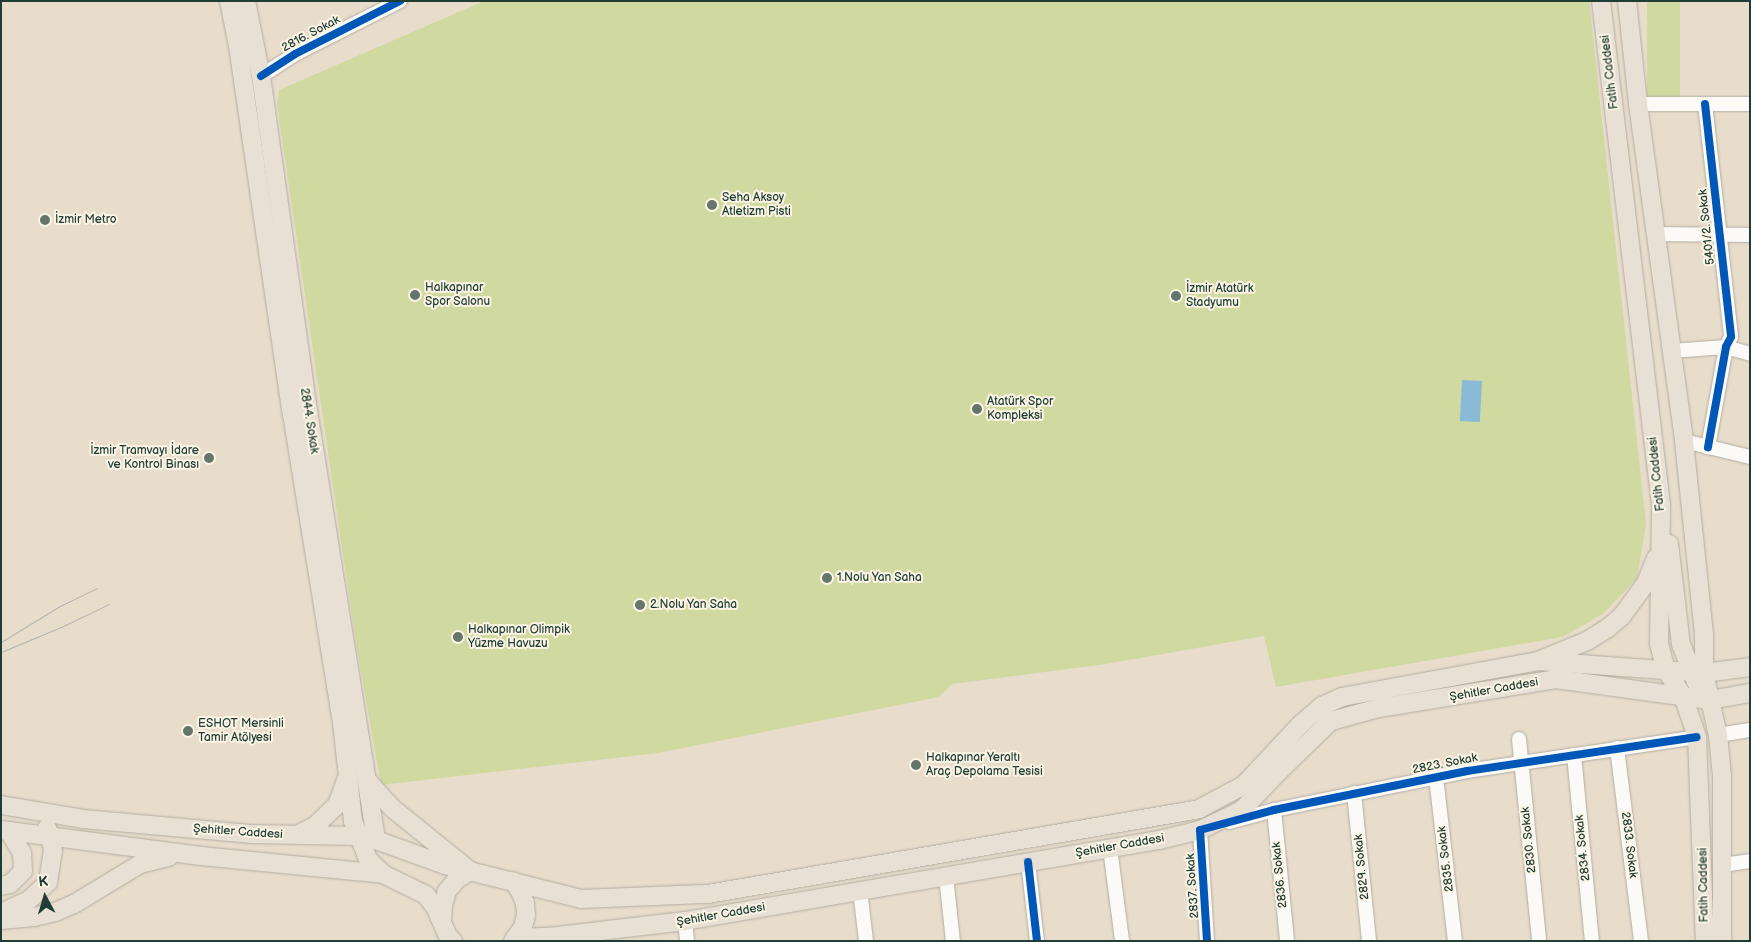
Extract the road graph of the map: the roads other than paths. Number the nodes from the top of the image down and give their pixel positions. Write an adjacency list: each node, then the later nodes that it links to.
1 (229, 1): 35 (main road, 2844. Sokak)
2 (246, 1): 7 (main road, 2844. Sokak)
3 (400, 1): 6 (street, 2816. Sokak)
4 (1601, 1): 20 (main road, Fatih Caddesi)
5 (1627, 1): 8 (main road)
6 (373, 7): 7 (street, 2816. Sokak)
7 (261, 76): 35 (main road, 2844. Sokak)
8 (1638, 104): 9 (street); 12 (main road)
9 (1705, 104): 10 (street); 11 (street, 5401/2. Sokak)
10 (1750, 104)
11 (1719, 233): 12 (street); 13 (street); 14 (street, 5401/2. Sokak)
12 (1656, 234): 15 (main road)
13 (1750, 235)
14 (1726, 347): 15 (street); 16 (street); 18 (street, 5401/2. Sokak)
15 (1671, 351): 17 (main road)
16 (1750, 354)
17 (1684, 441): 18 (street); 24 (main road)
18 (1708, 447): 19 (street)
19 (1750, 457)
20 (1661, 506): 21 (main road); 23 (main road, Fatih Caddesi); 24 (main road)
21 (1538, 661): 23 (main road, Şehitler Caddesi); 54 (main road, Şehitler Caddesi)
22 (1750, 667): 24 (main road, Şehitler Caddesi)
23 (1666, 670): 24 (main road, Şehitler Caddesi); 26 (main road, Fatih Caddesi)
24 (1697, 677): 26 (main road); 27 (main road)
25 (1750, 693): 27 (main road, Şehitler Caddesi)
26 (1683, 696): 27 (main road, Şehitler Caddesi); 30 (main road, Fatih Caddesi); 41 (main road, Şehitler Caddesi)
27 (1710, 700): 29 (main road)
28 (1750, 730): 29 (street)
29 (1718, 735): 50 (main road)
30 (1697, 737): 32 (street, 2823. Sokak); 76 (main road, Fatih Caddesi)
31 (1519, 739): 34 (street, 2830. Sokak)
32 (1617, 748): 33 (street, 2823. Sokak); 75 (street, 2833. Sokak)
33 (1574, 755): 34 (street, 2823. Sokak); 74 (street, 2834. Sokak)
34 (1521, 763): 36 (street, 2823. Sokak); 73 (street, 2830. Sokak)
35 (357, 776): 42 (main road, 2844. Sokak); 43 (main road, 2844. Sokak); 45 (main road, 2844. Sokak); 51 (main road)
36 (1436, 777): 37 (street, 2823. Sokak); 72 (street, 2835. Sokak)
37 (1354, 793): 39 (street, 2823. Sokak); 71 (street, 2829. Sokak)
38 (9, 806): 42 (main road, Şehitler Caddesi); 44 (main road)
39 (1274, 810): 41 (street, 2823. Sokak); 70 (street, 2836. Sokak)
40 (5, 830): 44 (main road); 55 (main road)
41 (1200, 830): 46 (main road, Şehitler Caddesi); 69 (street, 2837. Sokak)
42 (294, 836): 43 (main road, Şehitler Caddesi)
43 (358, 836): 45 (main road, Şehitler Caddesi); 52 (main road, 2844. Sokak)
44 (51, 837): 47 (main road); 57 (main road)
45 (376, 840): 51 (main road, Şehitler Caddesi)
46 (1110, 848): 49 (main road, Şehitler Caddesi); 68 (street)
47 (201, 856): 52 (main road); 58 (main road)
48 (1750, 861): 50 (street)
49 (1028, 862): 53 (main road, Şehitler Caddesi); 67 (street)
50 (1722, 865): 77 (main road)
51 (470, 871): 54 (main road, Şehitler Caddesi); 60 (main road)
52 (383, 874): 60 (main road)
53 (946, 876): 56 (main road, Şehitler Caddesi); 66 (street)
54 (513, 881): 62 (main road, Şehitler Caddesi)
55 (1, 886)
56 (860, 890): 59 (main road, Şehitler Caddesi); 65 (street)
57 (1, 913)
58 (1, 920)
59 (685, 921): 61 (main road, Şehitler Caddesi); 64 (street)
60 (442, 922): 63 (main road)
61 (593, 937): 62 (main road, Şehitler Caddesi)
62 (515, 940)
63 (453, 941)
64 (687, 941)
65 (866, 941)
66 (952, 941)
67 (1037, 941)
68 (1122, 941)
69 (1208, 941)
70 (1287, 941)
71 (1369, 941)
72 (1455, 941)
73 (1539, 941)
74 (1592, 941)
75 (1641, 941)
76 (1705, 941)
77 (1722, 941)

